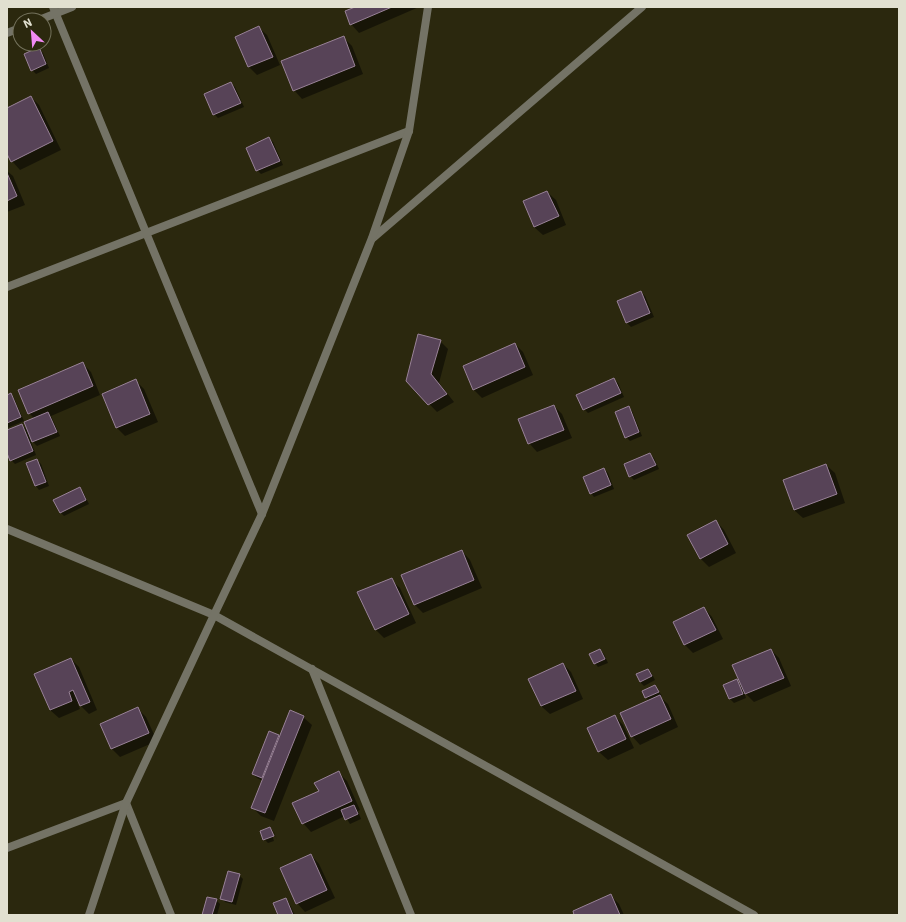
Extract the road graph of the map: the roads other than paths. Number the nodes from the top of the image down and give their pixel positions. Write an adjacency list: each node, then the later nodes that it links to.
1 (72, 7): 4 (street)
2 (428, 7): 5 (street)
3 (642, 7): 7 (street)
4 (54, 10): 6 (street)
5 (409, 131): 6 (street); 7 (street)
6 (145, 233): 8 (street); 9 (street)
7 (372, 238): 9 (street)
8 (7, 287)
9 (262, 514): 11 (street)
10 (7, 529): 11 (street)
11 (214, 615): 12 (street); 13 (street)
12 (312, 669): 17 (street); 18 (street)
13 (126, 803): 14 (street); 15 (street); 16 (street)
14 (7, 848)
15 (90, 915)
16 (171, 915)
17 (411, 915)
18 (754, 915)

